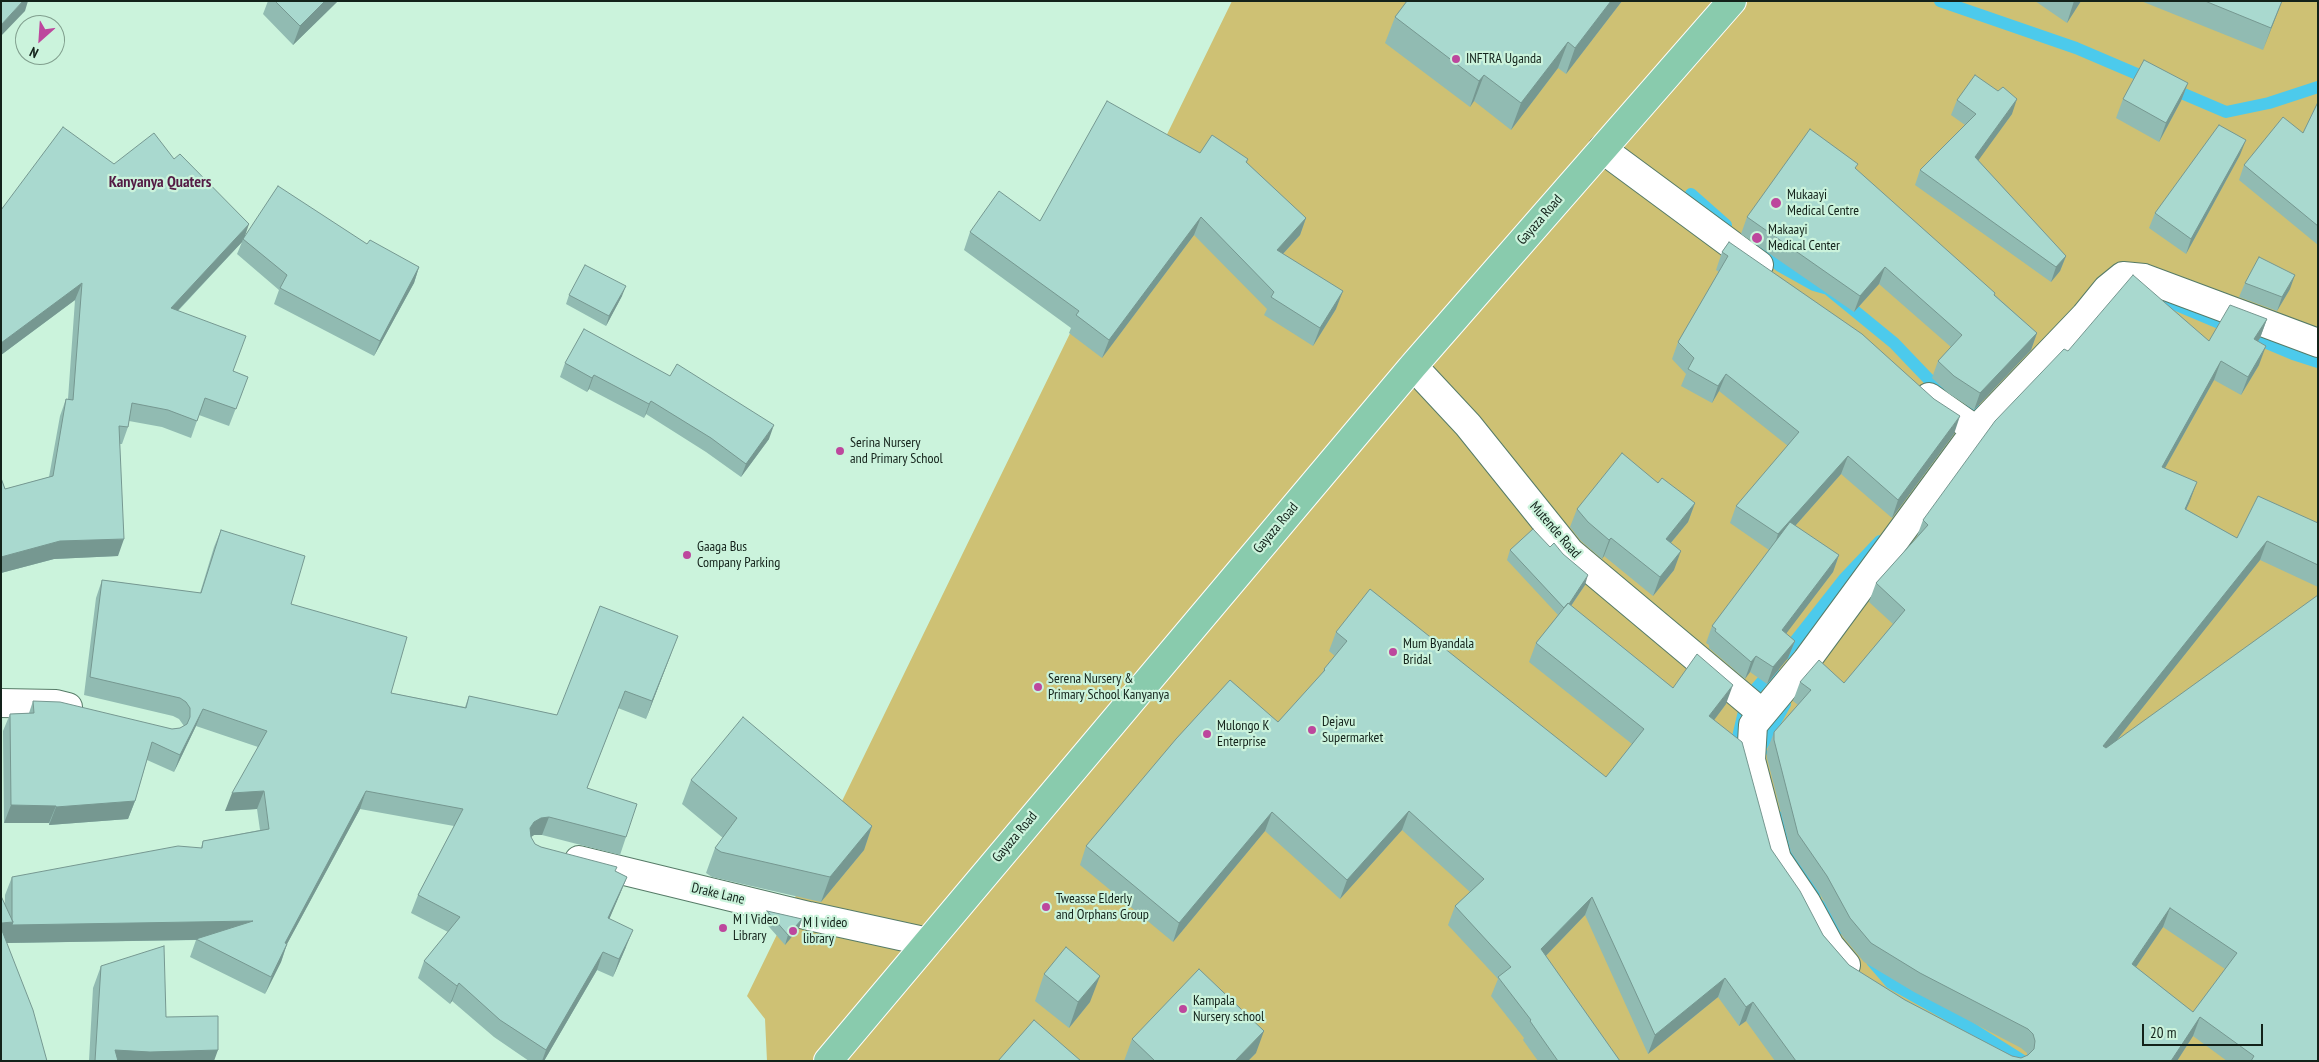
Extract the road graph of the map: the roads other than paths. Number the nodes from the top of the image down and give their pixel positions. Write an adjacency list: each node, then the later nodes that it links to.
1 (1732, 1): 2 (main road, Gayaza Road)
2 (1602, 149): 3 (street); 5 (main road, Gayaza Road)
3 (1778, 279)
4 (2318, 343): 7 (street)
5 (1413, 366): 10 (street, Mutende Road); 12 (main road, Gayaza Road)
6 (1908, 379): 7 (street)
7 (1976, 430): 10 (street)
8 (1, 703): 9 (street)
9 (94, 713)
10 (1762, 713): 13 (street)
11 (558, 855): 12 (street, Drake Lane)
12 (928, 942): 14 (main road, Gayaza Road)
13 (1862, 979)
14 (828, 1061)

